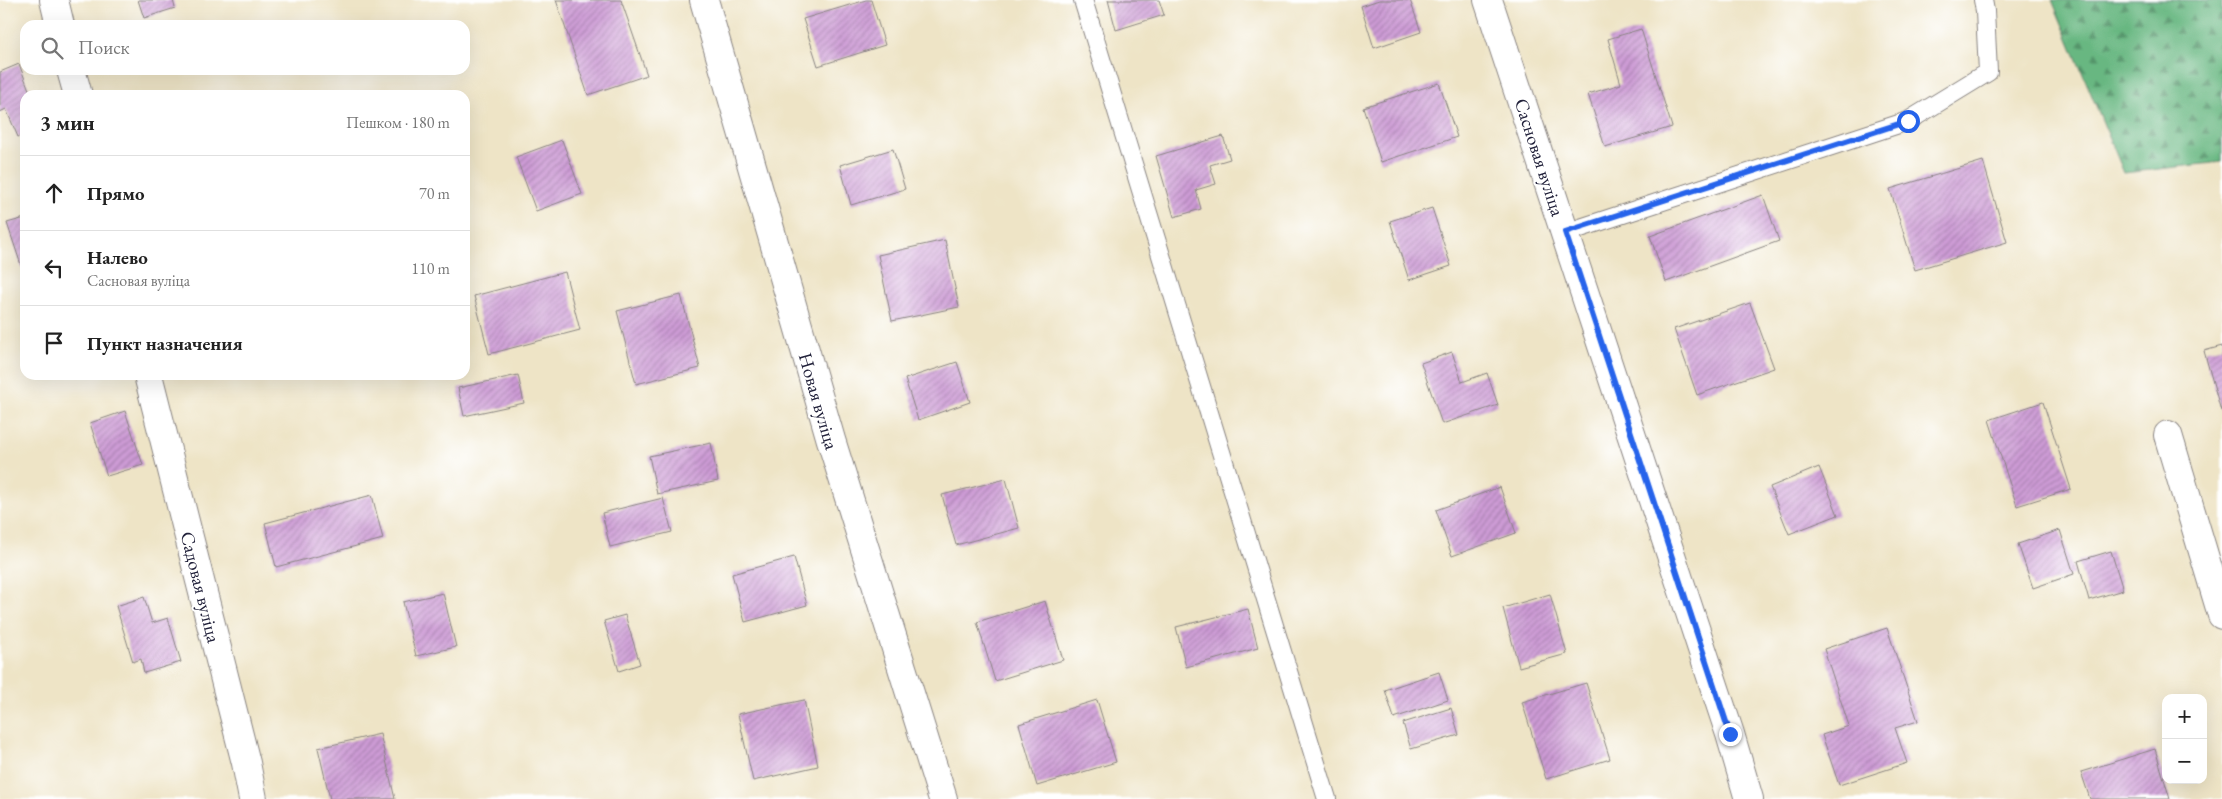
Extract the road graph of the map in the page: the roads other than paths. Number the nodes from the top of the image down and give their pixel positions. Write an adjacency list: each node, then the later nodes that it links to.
1 (54, 0): 6 (street)
2 (704, 0): 14 (street, Новая вуліца)
3 (1083, 0): 15 (lane)
4 (1488, 0): 9 (street, Сасновая вуліца)
5 (1983, 0): 9 (lane)
6 (59, 20)
7 (72, 75): 8 (street)
8 (77, 90)
9 (1565, 232): 16 (street, Сасновая вуліца)
10 (149, 380): 13 (street, Садовая вуліца)
11 (2168, 435): 12 (street)
12 (2222, 615)
13 (253, 799)
14 (943, 799)
15 (1327, 799)
16 (1749, 799)

